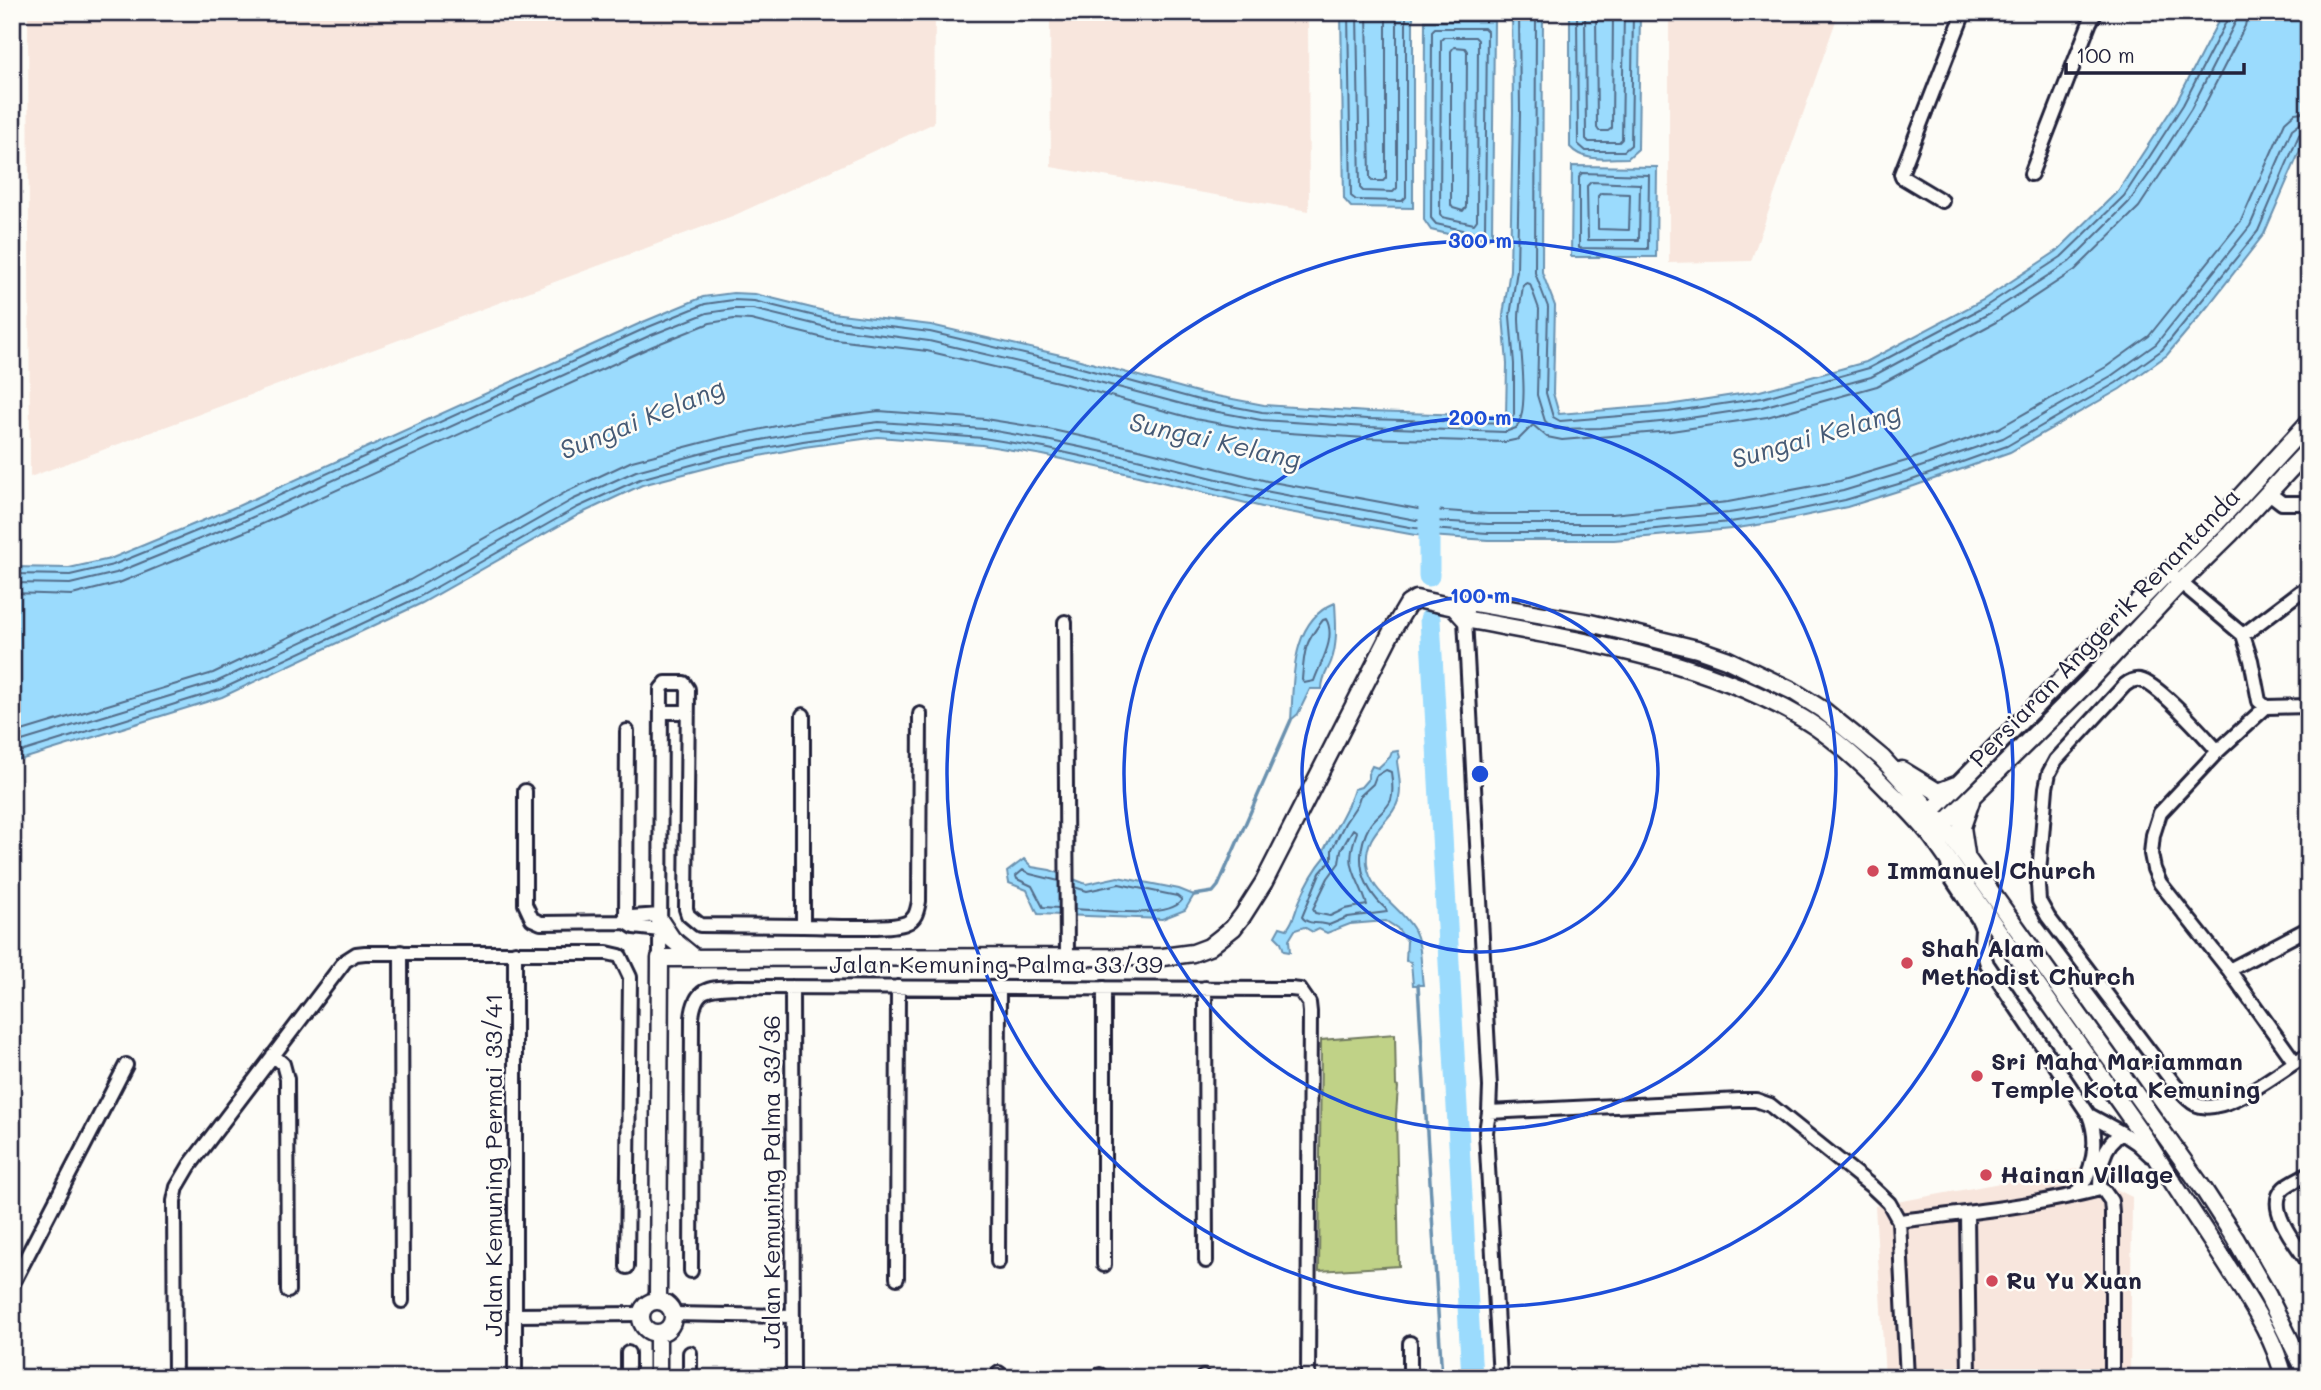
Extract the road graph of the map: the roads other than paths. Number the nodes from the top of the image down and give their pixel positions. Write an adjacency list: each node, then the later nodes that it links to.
1 (1964, 12): 4 (street)
2 (2096, 12): 3 (street)
3 (2031, 174)
4 (1942, 201)
5 (2309, 422): 9 (main road)
6 (2309, 449): 7 (main road, Persiaran Anggerik Renantanda)
7 (2269, 493): 8 (street); 9 (main road, Persiaran Anggerik Renantanda)
8 (2309, 503)
9 (2174, 577): 14 (street); 24 (main road); 26 (main road, Persiaran Anggerik Renantanda)
10 (2309, 589): 14 (street)
11 (1462, 604): 12 (main road); 23 (main road); 36 (main road, Jalan Kemuning Palma 33/39)
12 (1465, 619): 27 (main road); 49 (street)
13 (1065, 622): 36 (street)
14 (2243, 635): 16 (street)
15 (2309, 706): 16 (street)
16 (2266, 707): 22 (street)
17 (661, 712): 18 (street); 18 (street); 31 (street)
18 (688, 712): 32 (street)
19 (920, 714): 32 (street)
20 (803, 715): 32 (street)
21 (627, 730): 30 (street)
22 (2218, 751): 39 (street); 47 (street)
23 (1882, 758): 24 (main road); 27 (main road)
24 (1962, 782): 27 (main road)
25 (525, 791): 30 (street)
26 (1973, 796): 27 (main road, Persiaran Anggerik Renantanda); 28 (main road)
27 (1932, 824): 28 (main road); 29 (main road)
28 (1967, 858): 67 (main road)
29 (1947, 860): 50 (street); 53 (main road)
30 (626, 922): 31 (street)
31 (660, 922): 37 (street); 38 (main road)
32 (803, 923)
33 (2309, 928): 39 (street)
34 (515, 951): 35 (street); 62 (street); 72 (street, Jalan Kemuning Permai 33/41)
35 (401, 952): 46 (street); 68 (street)
36 (1067, 957): 38 (main road, Jalan Kemuning Palma 33/39)
37 (660, 958): 38 (main road, Jalan Kemuning Palma 33/39); 69 (main road)
38 (695, 958)
39 (2229, 970): 47 (street)
40 (792, 987): 41 (street, Jalan Kemuning Palma 33/39); 63 (street, Jalan Kemuning Palma 33/39); 73 (street, Jalan Kemuning Palma 33/36)
41 (898, 987): 42 (street, Jalan Kemuning Palma 33/39); 64 (street)
42 (999, 988): 43 (street, Jalan Kemuning Palma 33/39); 59 (street)
43 (1104, 988): 44 (street, Jalan Kemuning Palma 33/39); 61 (street)
44 (1205, 988): 58 (street); 85 (street, Jalan Kemuning Palma 33/39)
45 (2309, 1054): 47 (street)
46 (273, 1055): 66 (street); 79 (street)
47 (2294, 1061)
48 (126, 1065): 65 (street)
49 (1489, 1112): 57 (street); 87 (street)
50 (2089, 1115): 51 (street); 55 (street)
51 (2122, 1133): 53 (street); 54 (street)
52 (2309, 1173): 60 (street)
53 (2167, 1175): 91 (main road)
54 (2100, 1189): 55 (street); 90 (street)
55 (2075, 1196): 56 (street)
56 (1967, 1213): 57 (street); 89 (street)
57 (1899, 1221): 88 (street)
58 (1206, 1261)
59 (998, 1262)
60 (2309, 1264)
61 (1104, 1265)
62 (627, 1267)
63 (691, 1271)
64 (897, 1278)
65 (12, 1285)
66 (288, 1291)
67 (2268, 1296): 76 (main road); 92 (main road)
68 (402, 1301)
69 (658, 1301): 70 (main road); 71 (main road)
70 (641, 1314): 72 (street); 74 (main road)
71 (672, 1314): 73 (street); 74 (main road)
72 (515, 1315): 80 (street, Jalan Kemuning Permai 33/41)
73 (793, 1316): 84 (street, Jalan Kemuning Palma 33/36)
74 (658, 1333): 82 (main road)
75 (1410, 1343): 86 (street)
76 (2309, 1352)
77 (628, 1353): 81 (street)
78 (690, 1353): 83 (street)
79 (175, 1378)
80 (514, 1378)
81 (628, 1378)
82 (658, 1378)
83 (690, 1378)
84 (793, 1378)
85 (1308, 1378)
86 (1410, 1378)
87 (1500, 1378)
88 (1906, 1378)
89 (1969, 1378)
90 (2112, 1378)
91 (2284, 1378)
92 (2309, 1378)

